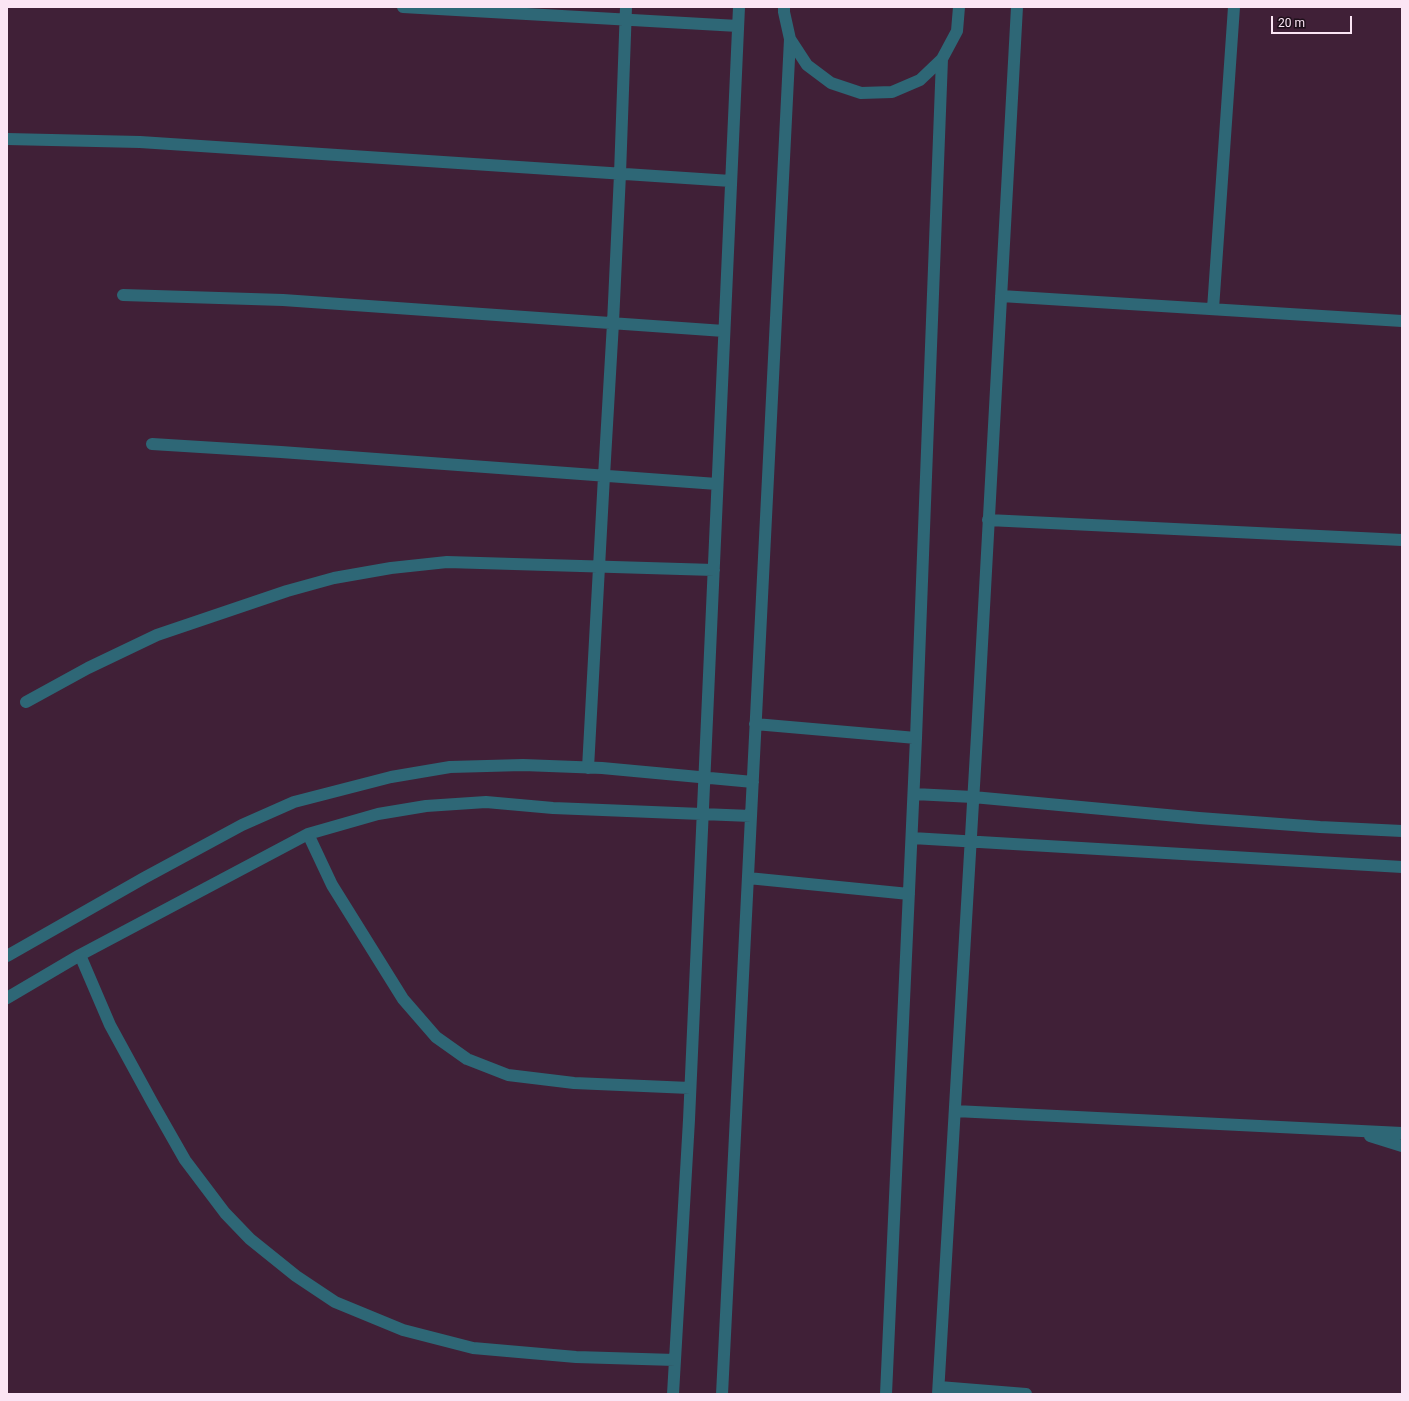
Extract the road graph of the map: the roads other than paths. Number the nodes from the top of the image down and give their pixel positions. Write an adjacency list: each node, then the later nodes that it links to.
1 (403, 7): 8 (street)
2 (626, 7): 8 (street)
3 (739, 7): 9 (street)
4 (784, 7): 10 (street)
5 (959, 7): 11 (street)
6 (1017, 7): 16 (street)
7 (1234, 7): 17 (street)
8 (625, 20): 9 (street); 13 (street)
9 (738, 26): 14 (street)
10 (790, 38): 11 (street); 29 (street)
11 (942, 59): 30 (street)
12 (7, 139): 13 (street)
13 (620, 174): 14 (street); 19 (street)
14 (731, 181): 20 (street)
15 (122, 295): 19 (street)
16 (1001, 296): 17 (street); 24 (street)
17 (1213, 309): 18 (street)
18 (1402, 321)
19 (613, 323): 20 (street); 22 (street)
20 (724, 331): 23 (street)
21 (152, 444): 22 (street)
22 (604, 476): 23 (street); 26 (street)
23 (718, 484): 27 (street)
24 (988, 520): 25 (street); 35 (street)
25 (1402, 540)
26 (599, 567): 27 (street); 28 (street); 31 (street)
27 (714, 570): 32 (street)
28 (26, 702)
29 (755, 724): 30 (street); 33 (street)
30 (916, 738): 34 (street)
31 (588, 768): 32 (street); 46 (street)
32 (704, 778): 33 (street); 36 (street)
33 (752, 782): 37 (street)
34 (914, 794): 35 (street); 40 (street)
35 (973, 797): 38 (street); 41 (street)
36 (703, 813): 37 (street); 39 (street); 48 (street)
37 (751, 816): 43 (street)
38 (1402, 831)
39 (308, 834): 45 (street); 48 (street)
40 (912, 838): 41 (street); 44 (street)
41 (970, 842): 42 (street); 49 (street)
42 (1402, 866)
43 (748, 878): 44 (street); 56 (street)
44 (909, 894): 57 (street)
45 (80, 955): 47 (street); 53 (street)
46 (7, 956)
47 (7, 998)
48 (690, 1088): 53 (street)
49 (955, 1111): 50 (street); 54 (street)
50 (1352, 1130): 51 (street); 52 (street)
51 (1402, 1133)
52 (1402, 1146)
53 (675, 1360): 55 (street)
54 (939, 1391): 58 (street)
55 (673, 1394)
56 (722, 1394)
57 (886, 1394)
58 (1026, 1394)

